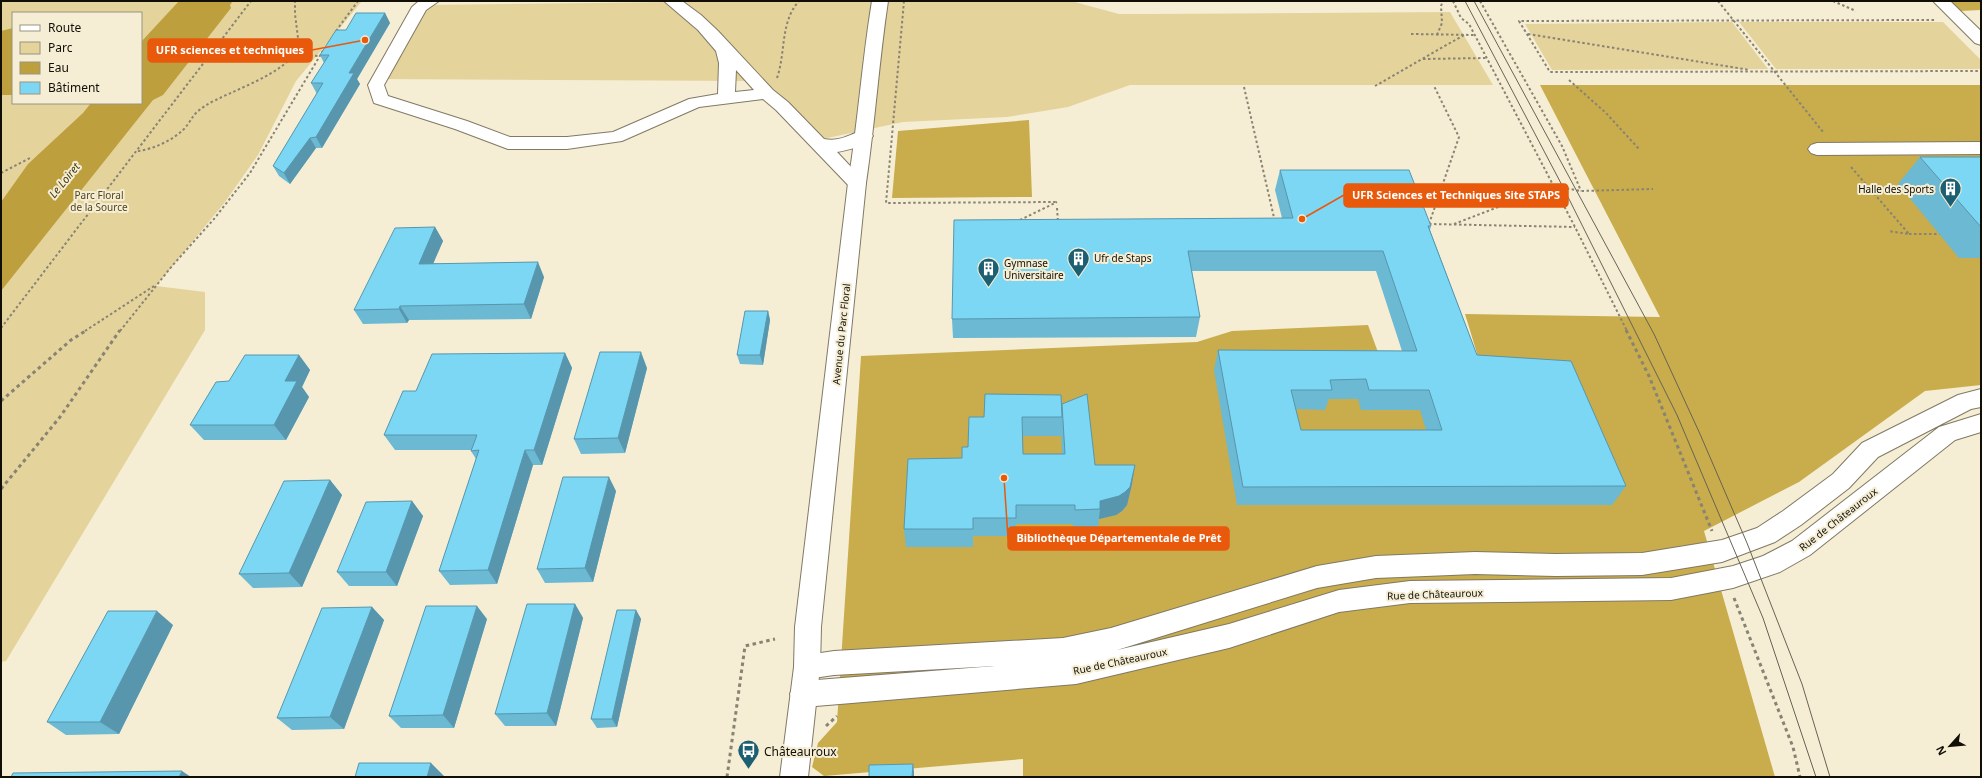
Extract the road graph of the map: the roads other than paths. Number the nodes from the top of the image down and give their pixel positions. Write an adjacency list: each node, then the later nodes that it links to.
1 (431, 1): 8 (street)
2 (672, 1): 5 (street)
3 (880, 1): 9 (street, Avenue du Parc Floral)
4 (1941, 1): 6 (street)
5 (712, 34): 7 (street); 8 (street)
6 (1981, 40)
7 (767, 94): 8 (street); 10 (street)
8 (726, 98)
9 (864, 136): 10 (street); 13 (street, Avenue du Parc Floral)
10 (818, 143): 13 (street)
11 (1981, 148): 12 (street)
12 (1817, 149)
13 (857, 183): 16 (street, Avenue du Parc Floral)
14 (1981, 398): 16 (street)
15 (1981, 423): 17 (street, Rue de Châteauroux)
16 (807, 667): 17 (street, Avenue du Parc Floral)
17 (804, 694): 18 (street, Avenue du Parc Floral)
18 (794, 777)

